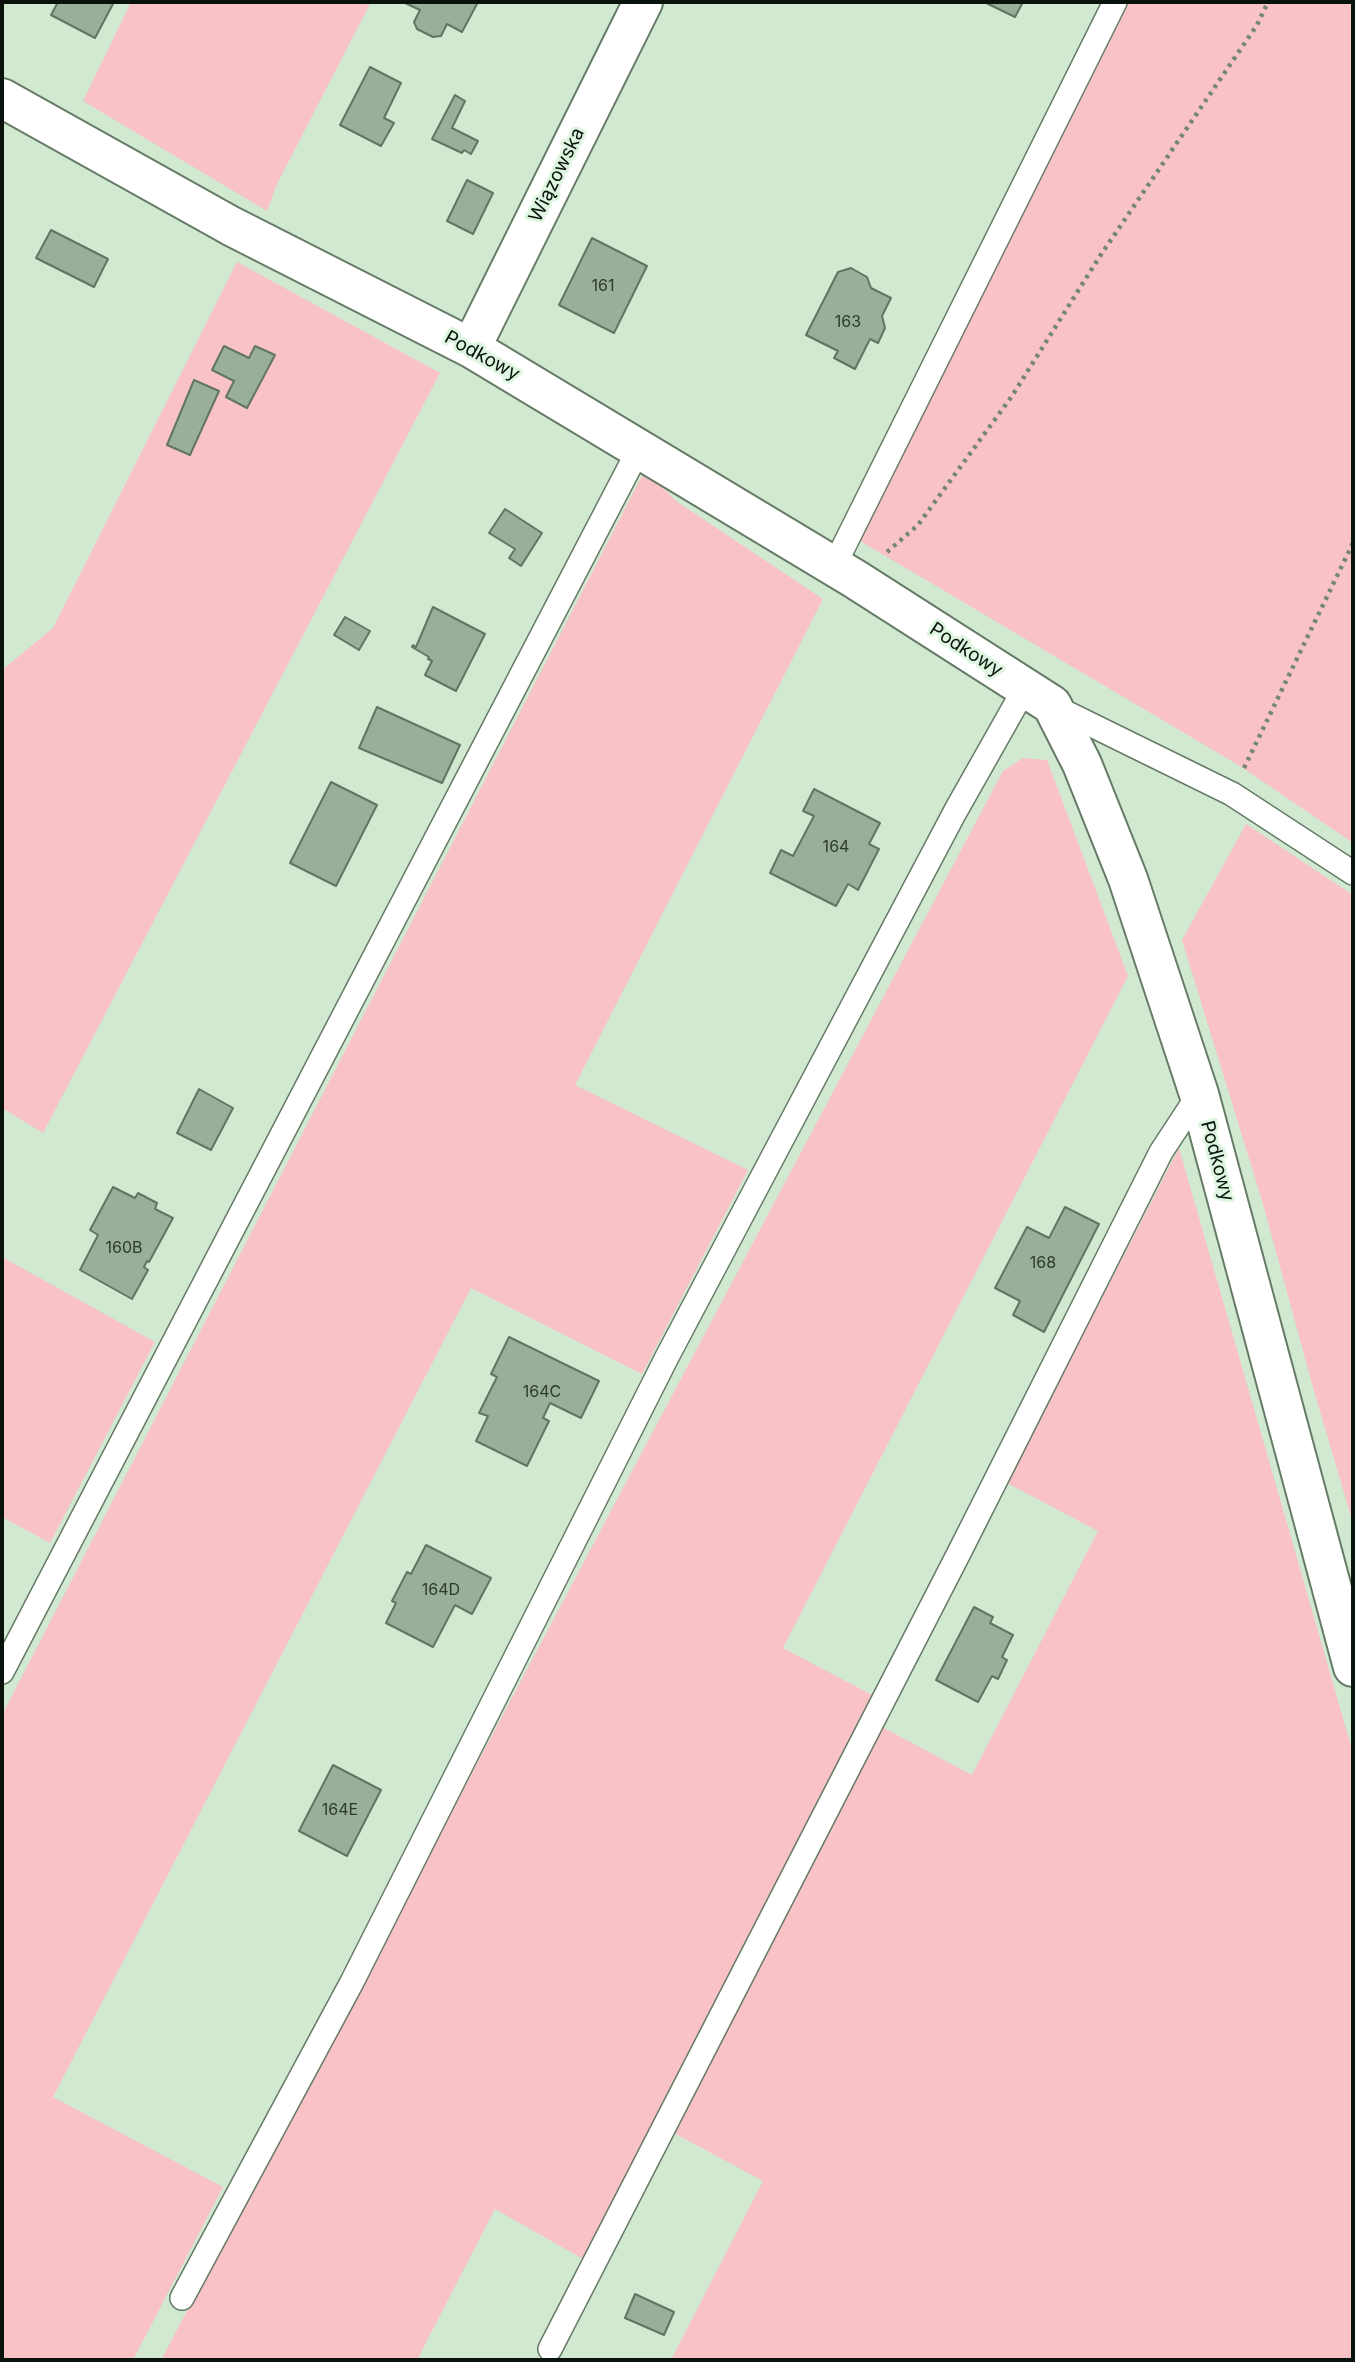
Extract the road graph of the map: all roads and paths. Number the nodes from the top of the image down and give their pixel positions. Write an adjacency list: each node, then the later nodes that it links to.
1 (643, 2): 5 (street, Wiązowska)
2 (1115, 2): 8 (lane)
3 (1268, 2): 8 (path)
4 (2, 98): 5 (street, Podkowy)
5 (471, 348): 6 (street, Podkowy)
6 (639, 449): 8 (street, Podkowy); 14 (lane)
7 (1353, 543): 10 (path)
8 (845, 572): 9 (street, Podkowy)
9 (1038, 697): 10 (lane); 12 (street, Podkowy); 15 (lane)
10 (1232, 793): 11 (lane)
11 (1353, 873)
12 (1199, 1094): 13 (street, Podkowy); 16 (lane)
13 (1353, 1667)
14 (2, 1672)
15 (182, 2298)
16 (551, 2349)

